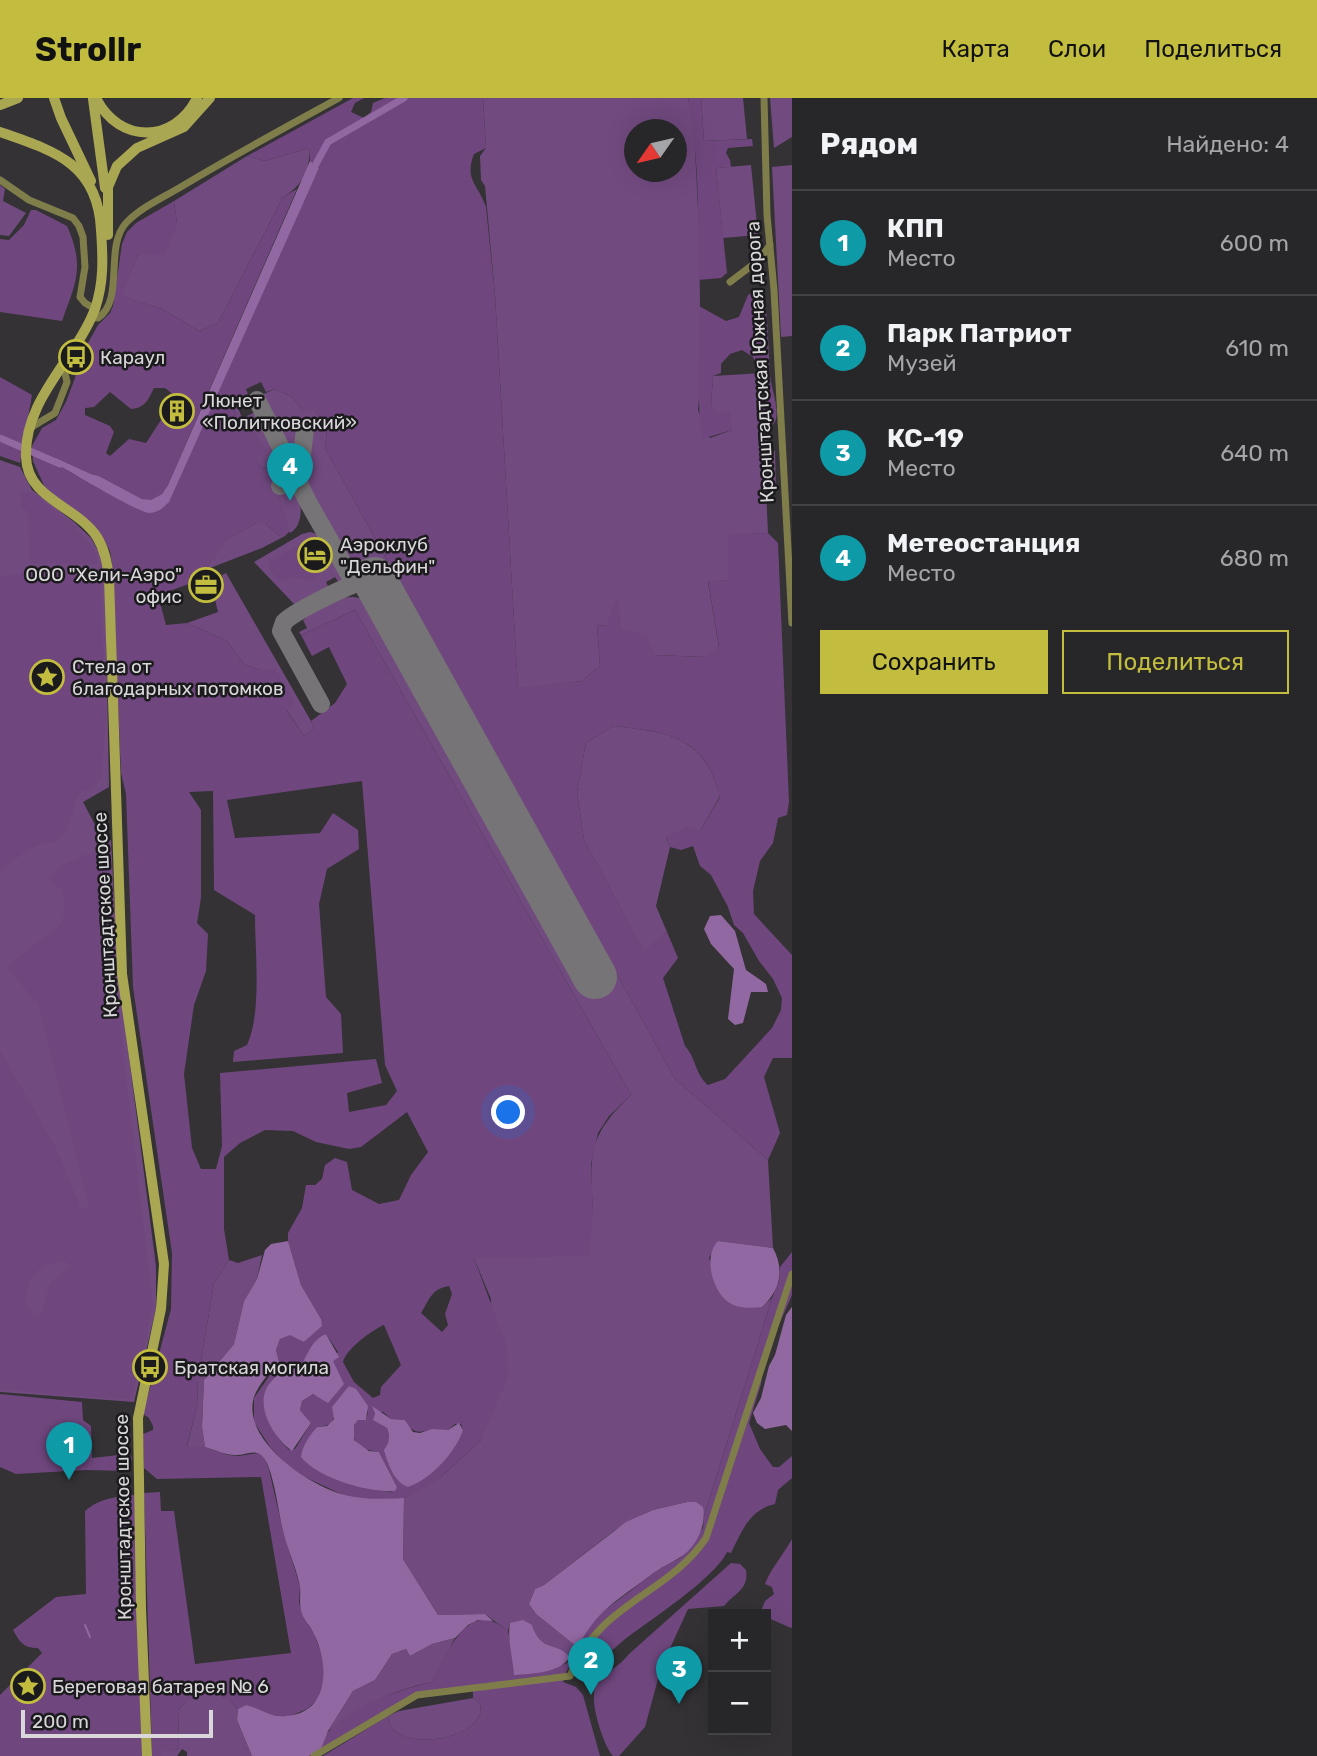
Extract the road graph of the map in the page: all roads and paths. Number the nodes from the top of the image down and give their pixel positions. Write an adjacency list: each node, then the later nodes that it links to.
1 (18, 98): 8 (street)
2 (54, 98): 11 (street)
3 (95, 98): 4 (street); 11 (street)
4 (197, 98)
5 (210, 98): 11 (street)
6 (340, 98): 14 (street)
7 (764, 98): 12 (street, Кронштадтская Южная дорога)
8 (0, 105)
9 (0, 132): 11 (street)
10 (0, 180): 14 (street)
11 (100, 201): 14 (street, Кронштадтское шоссе)
12 (770, 244): 13 (street); 17 (street, Кронштадтская Южная дорога)
13 (730, 282)
14 (93, 313): 15 (street, Кронштадтское шоссе)
15 (63, 365): 16 (street, Кронштадтское шоссе); 16 (street)
16 (30, 428): 19 (street, Кронштадтское шоссе)
17 (792, 623)
18 (792, 1274): 20 (street)
19 (147, 1756)
20 (314, 1756)

